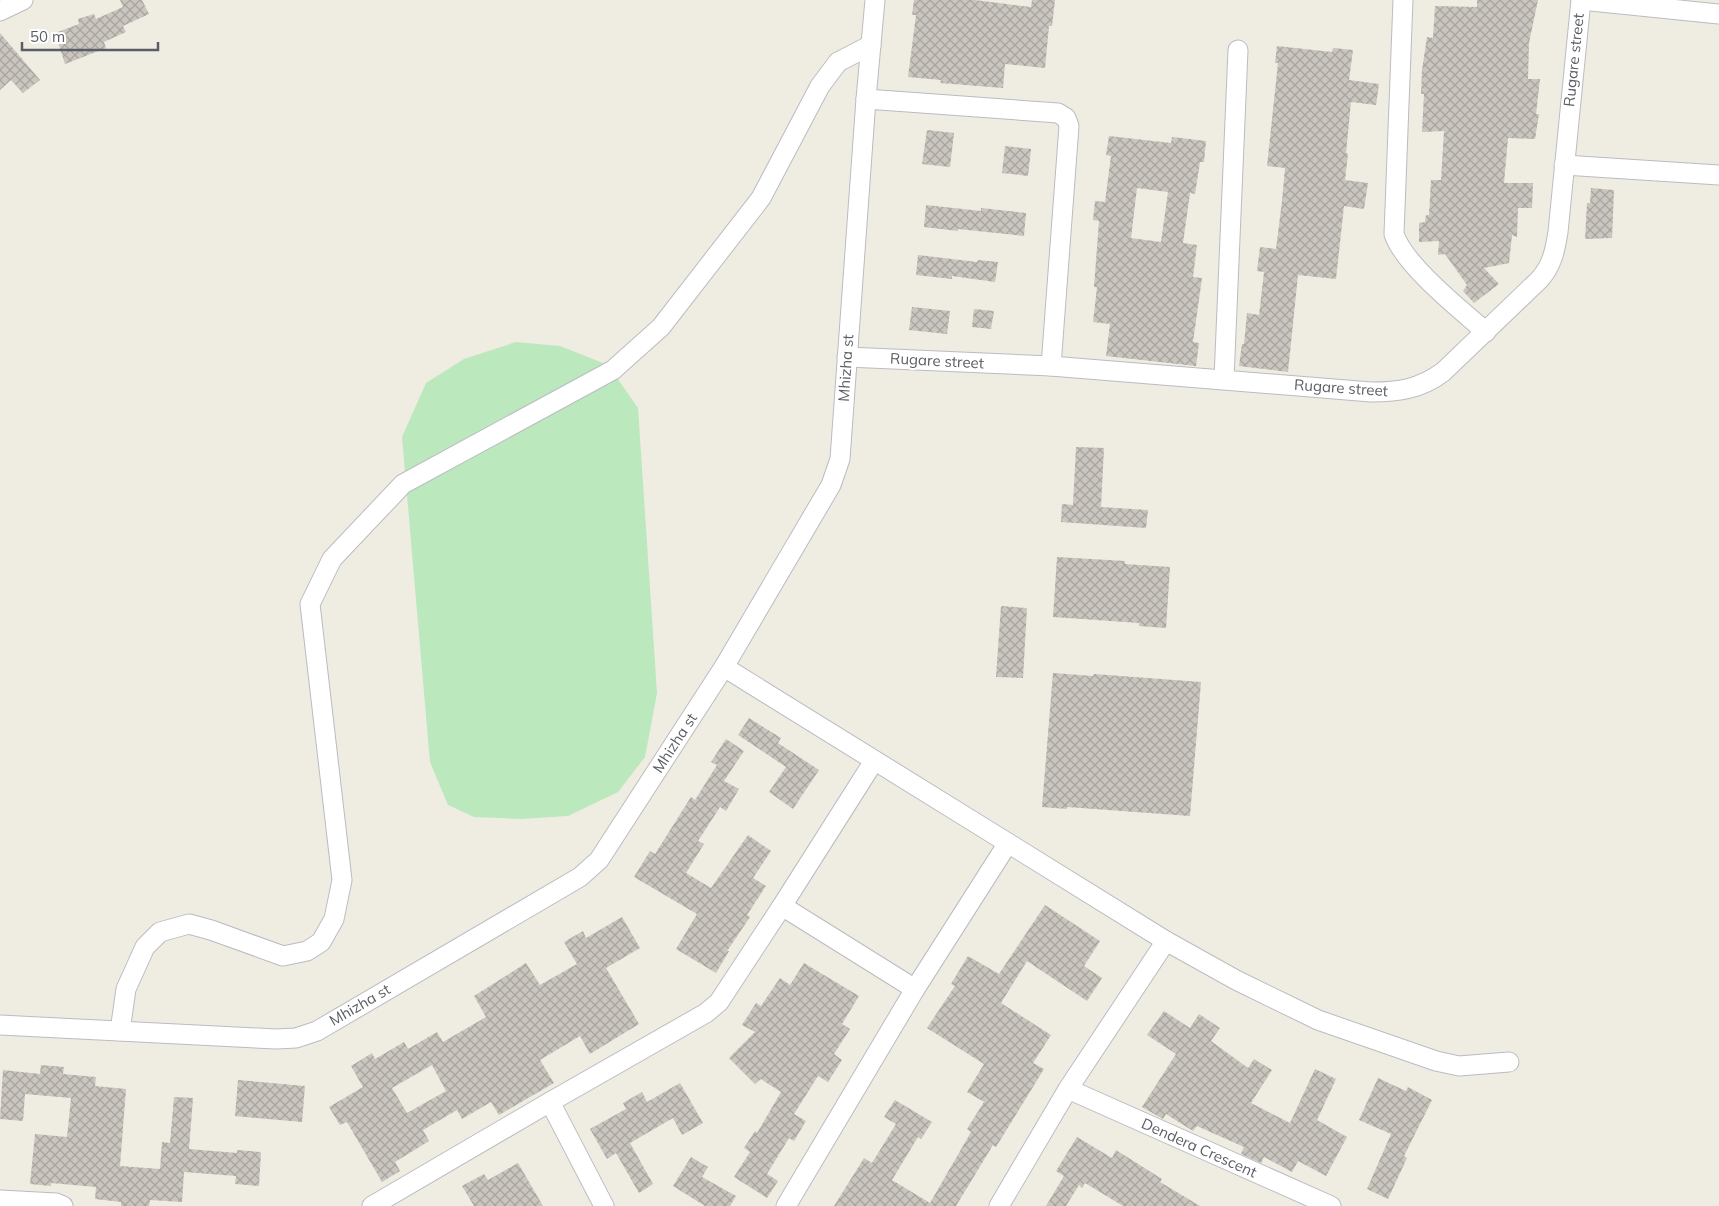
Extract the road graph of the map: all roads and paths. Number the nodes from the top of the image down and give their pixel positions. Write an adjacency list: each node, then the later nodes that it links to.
1 (23, 0): 5 (street)
2 (875, 0): 7 (street, Mhizha st)
3 (1403, 0): 12 (street)
4 (1581, 0): 6 (street); 10 (street, Rugare street)
5 (0, 11)
6 (1719, 14)
7 (871, 45): 9 (street, Mhizha st); 23 (street)
8 (1238, 50): 15 (street)
9 (866, 99): 13 (street, Mhizha st); 14 (street)
10 (1564, 165): 11 (street); 12 (street, Rugare street)
11 (1719, 175)
12 (1486, 332): 15 (street, Rugare street)
13 (847, 357): 14 (street, Rugare street); 16 (street, Mhizha st)
14 (1051, 366): 15 (street, Rugare street)
15 (1224, 379)
16 (724, 667): 17 (street); 23 (street, Mhizha st)
17 (874, 761): 18 (street); 19 (street)
18 (1008, 843): 20 (street); 21 (street)
19 (782, 906): 21 (street); 26 (street)
20 (1166, 941): 24 (street); 25 (street)
21 (915, 989): 31 (street)
22 (0, 1025): 23 (street, Mhizha st)
23 (120, 1031)
24 (1509, 1062)
25 (1068, 1089): 32 (street); 33 (street, Dendera Crescent)
26 (550, 1102): 29 (street); 30 (street)
27 (0, 1200): 28 (street)
28 (63, 1206)
29 (372, 1206)
30 (604, 1206)
31 (786, 1206)
32 (999, 1206)
33 (1331, 1206)

